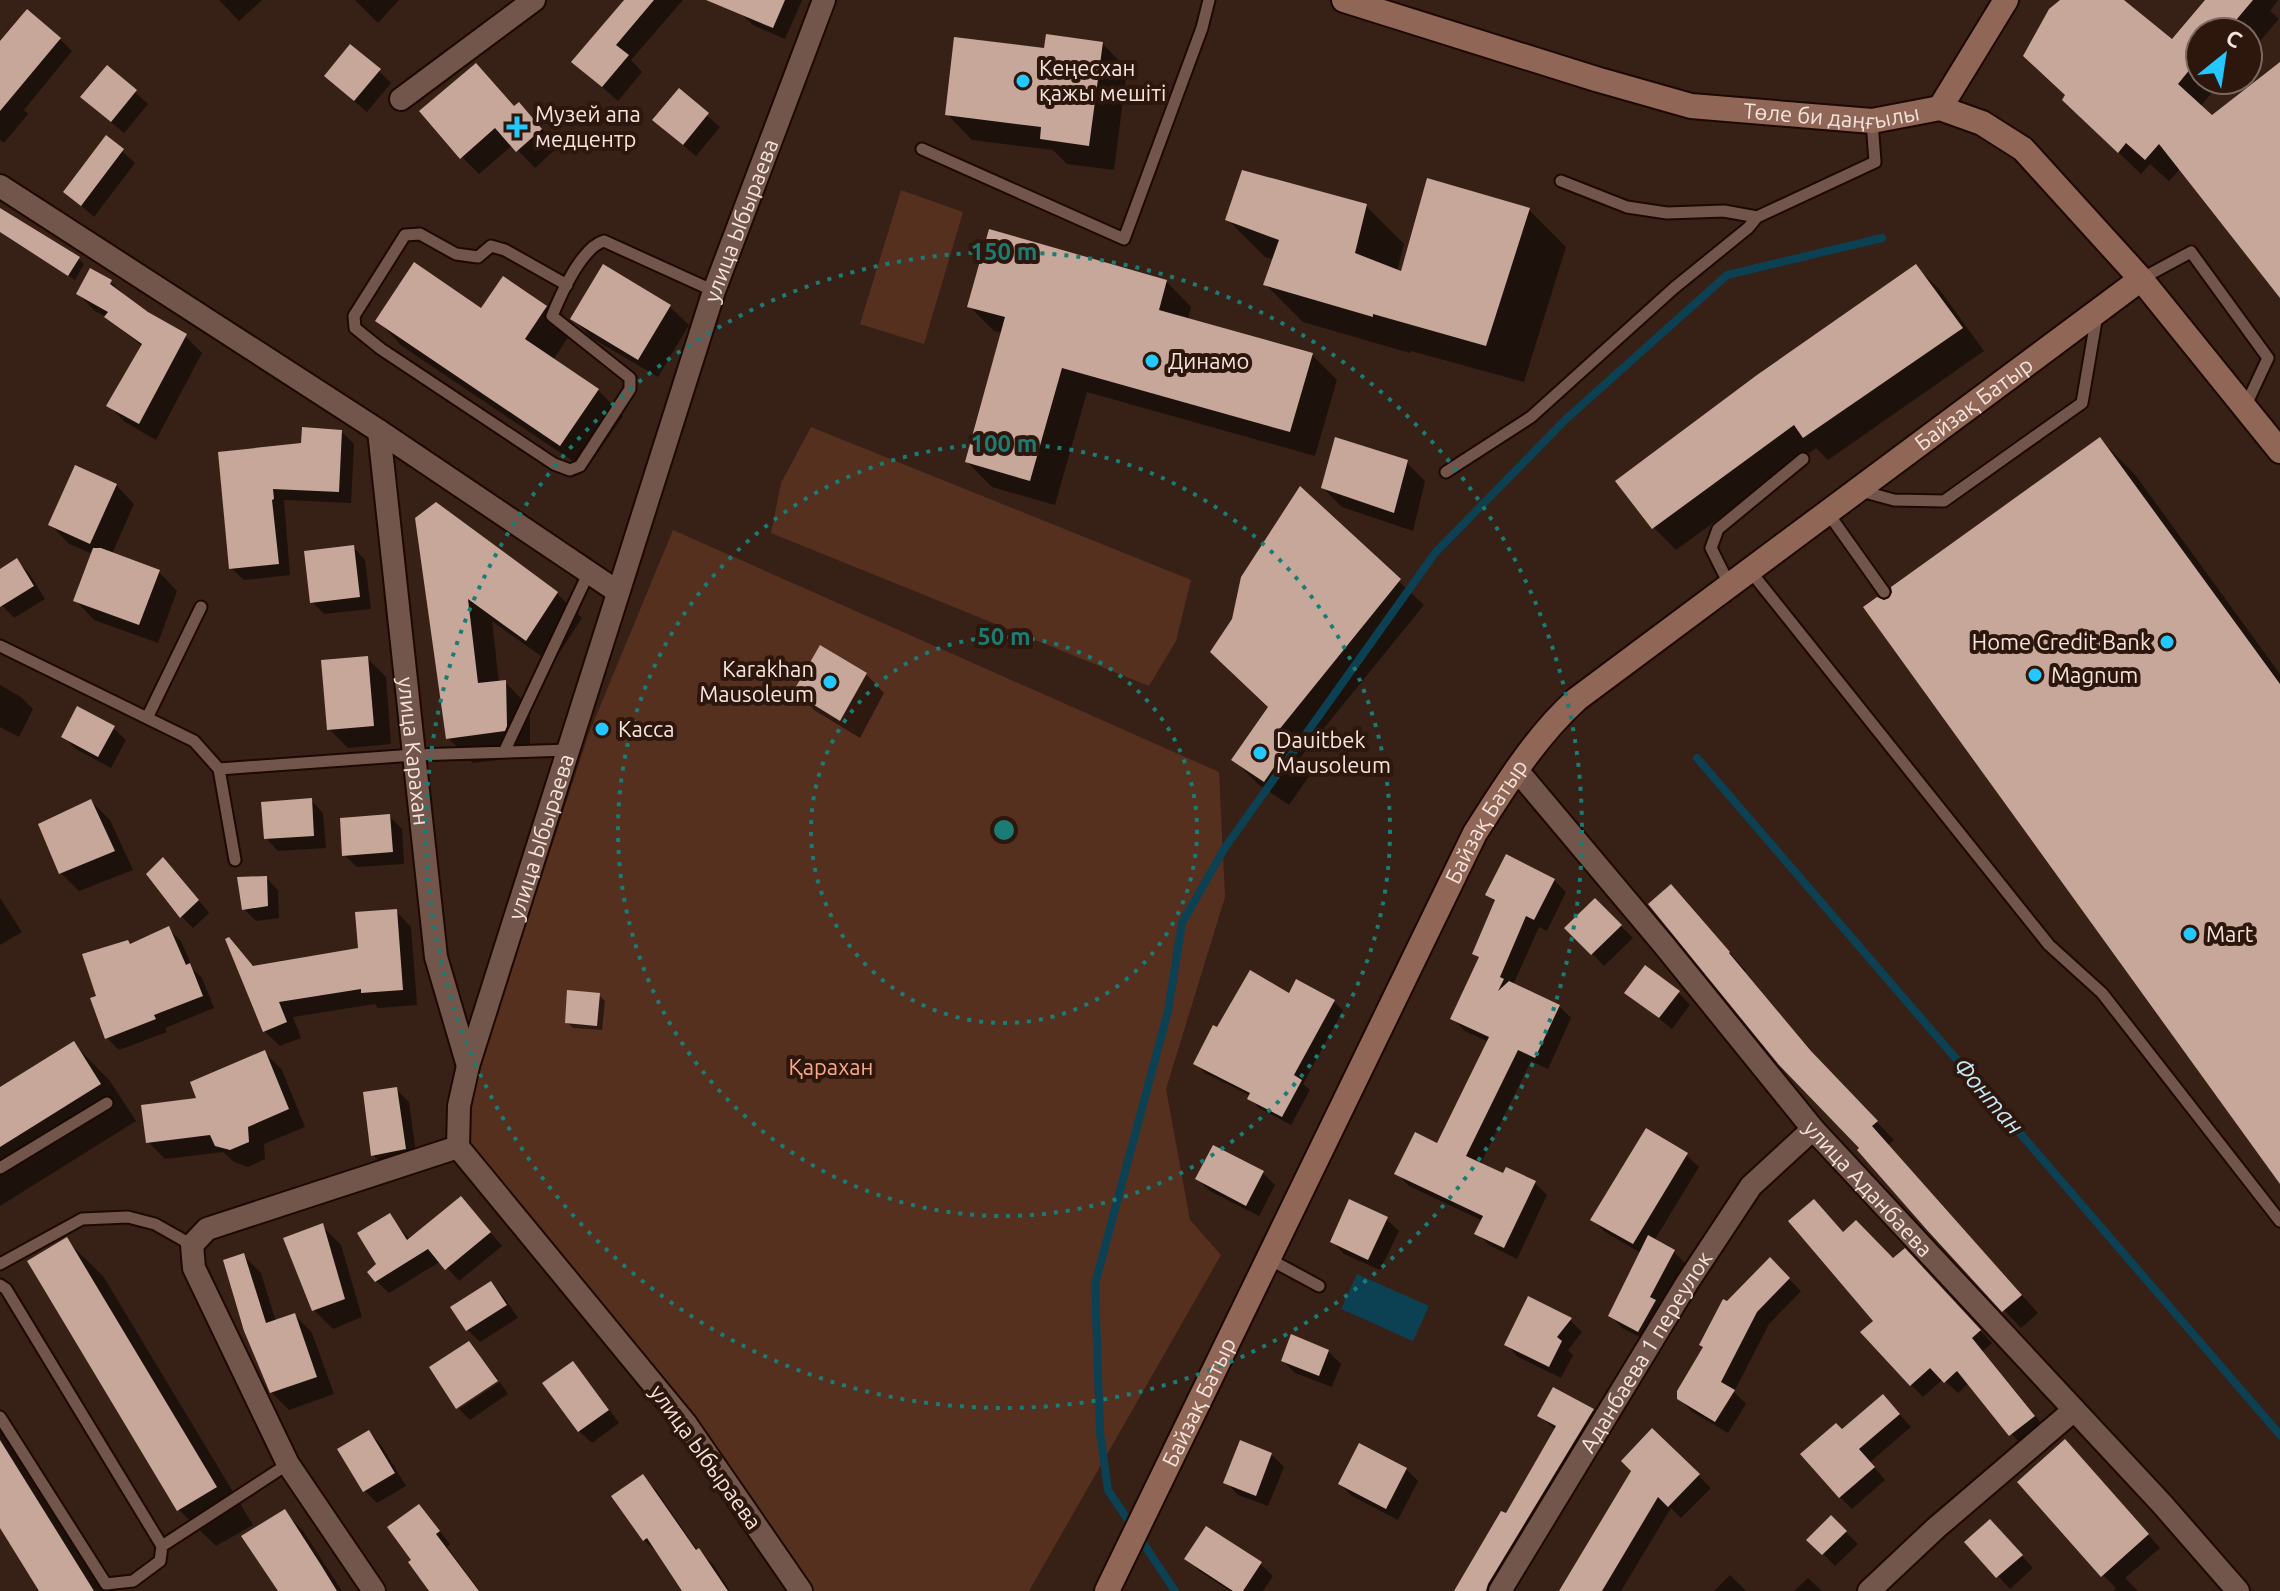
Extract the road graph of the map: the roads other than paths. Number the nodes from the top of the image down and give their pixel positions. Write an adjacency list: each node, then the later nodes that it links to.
1 (534, 0): 6 (street)
2 (824, 0): 15 (street, улица Ыбыраева)
3 (1209, 0): 9 (lane)
4 (1344, 0): 8 (street, Төле би даңғылы)
5 (2006, 0): 7 (street)
6 (401, 99)
7 (1940, 108): 8 (street, Төле би даңғылы); 13 (street, Төле би даңғылы)
8 (1872, 121): 12 (lane)
9 (922, 149)
10 (1561, 181): 12 (lane)
11 (0, 186): 18 (street)
12 (1757, 217): 21 (lane)
13 (2141, 279): 16 (street, Байзақ Батыр); 17 (street, Төле би даңғылы); 17 (lane)
14 (567, 285): 14 (lane); 15 (lane)
15 (714, 291): 27 (street, улица Ыбыраева)
16 (2098, 309): 22 (street, Байзақ Батыр); 22 (lane)
17 (2245, 408): 19 (street, Төле би даңғылы)
18 (379, 431): 24 (street); 34 (street, улица Карахан)
19 (2280, 451)
20 (1803, 459): 26 (lane)
21 (1446, 472)
22 (1857, 490): 23 (street, Байзақ Батыр)
23 (1827, 512): 25 (street, Байзақ Батыр); 28 (lane)
24 (589, 572): 27 (street); 32 (lane)
25 (1751, 572): 26 (street, Байзақ Батыр); 43 (lane)
26 (1731, 586): 36 (street, Байзақ Батыр)
27 (618, 592): 33 (street, улица Ыбыраева)
28 (1884, 592)
29 (201, 607): 31 (lane)
30 (0, 646): 31 (lane)
31 (147, 718): 35 (lane)
32 (505, 750): 33 (lane); 34 (lane)
33 (569, 750): 38 (street, улица Ыбыраева)
34 (414, 755): 35 (lane); 38 (street, улица Карахан)
35 (219, 769): 37 (lane)
36 (1516, 769): 40 (street, улица Аданбаева); 45 (street, Байзақ Батыр)
37 (235, 860)
38 (468, 1066): 41 (street, улица Ыбыраева)
39 (107, 1103): 42 (lane)
40 (1813, 1129): 49 (street, улица Аданбаева); 57 (street, Аданбаева 1 переулок)
41 (458, 1147): 44 (street); 55 (street, улица Ыбыраева)
42 (0, 1168)
43 (2280, 1221)
44 (192, 1245): 46 (lane); 51 (street)
45 (1268, 1259): 48 (lane); 56 (street, Байзақ Батыр)
46 (0, 1264)
47 (0, 1285): 52 (lane)
48 (1319, 1286)
49 (2074, 1410): 58 (street); 59 (street, улица Аданбаева)
50 (0, 1417): 53 (lane)
51 (288, 1464): 52 (lane); 54 (street)
52 (162, 1546): 53 (lane)
53 (136, 1586)
54 (374, 1591)
55 (801, 1591)
56 (1107, 1591)
57 (1500, 1591)
58 (1869, 1591)
59 (2238, 1591)

